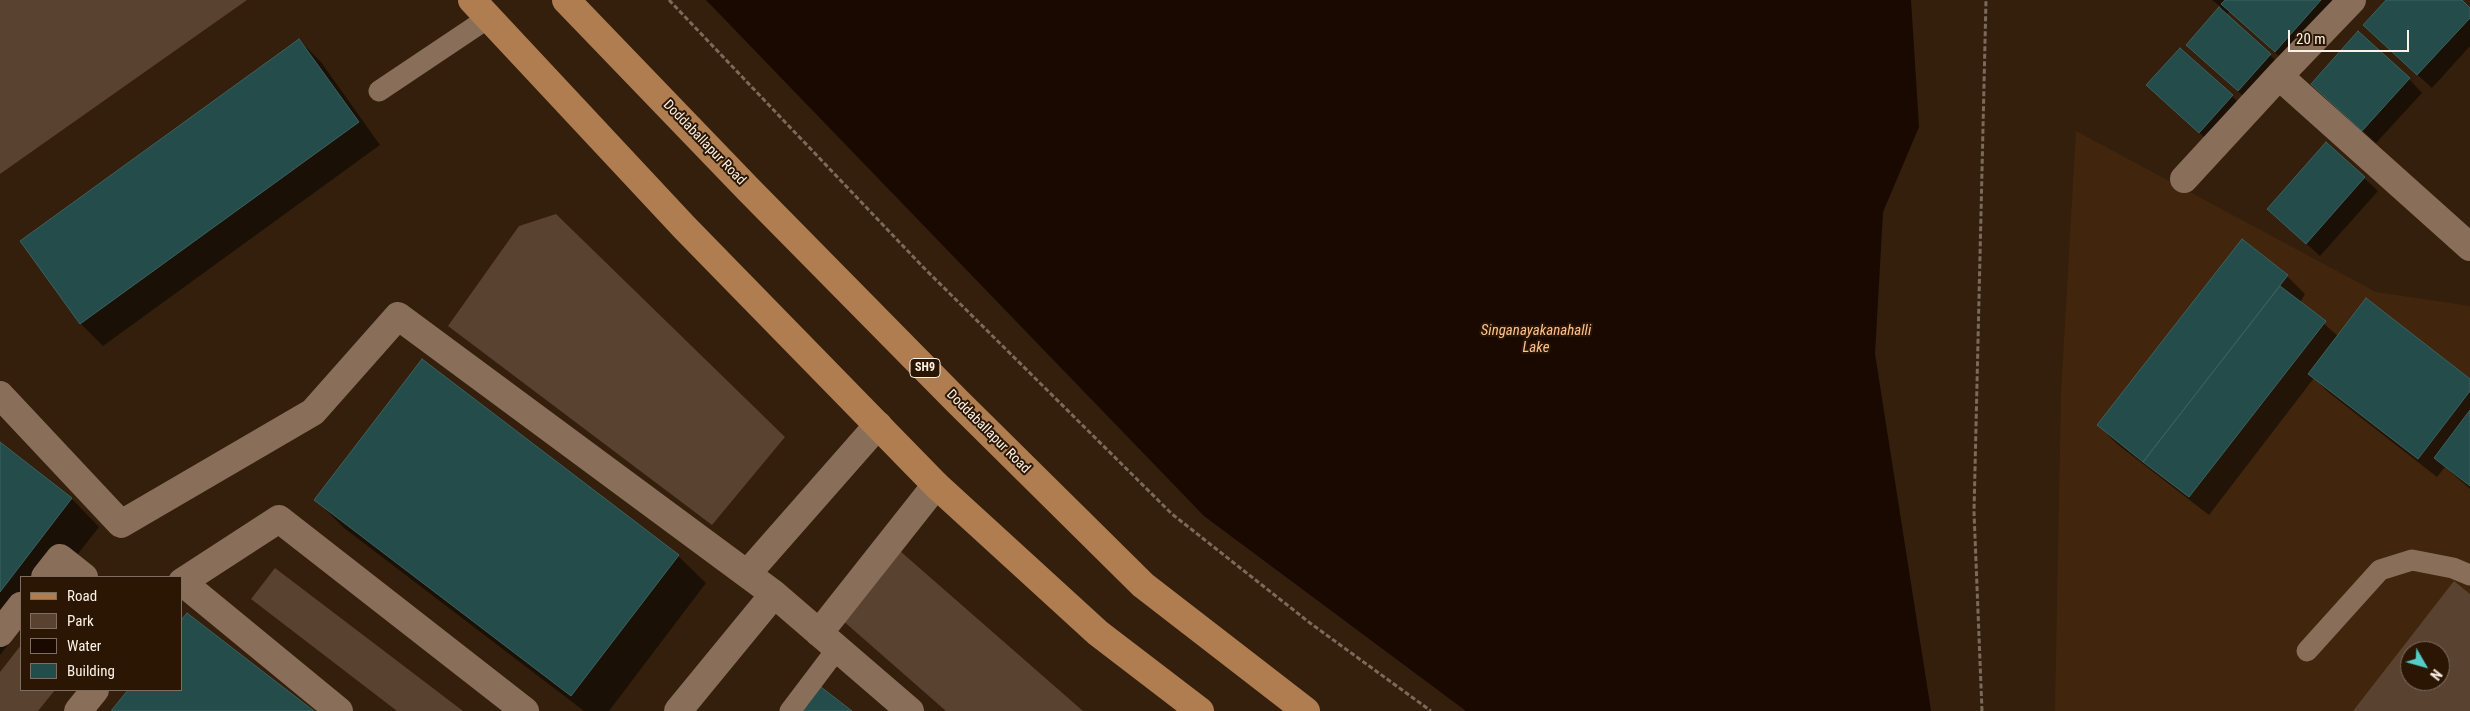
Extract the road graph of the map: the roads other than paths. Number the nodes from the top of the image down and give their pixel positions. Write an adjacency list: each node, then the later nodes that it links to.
1 (566, 0): 29 (main road, Doddaballapur Road / SH9)
2 (2352, 0): 4 (street)
3 (480, 9): 5 (lane); 9 (main road)
4 (2279, 76): 6 (street); 7 (street)
5 (379, 91)
6 (2184, 178)
7 (2470, 248)
8 (0, 394): 11 (street)
9 (878, 425): 10 (main road); 11 (street)
10 (936, 485): 19 (street); 28 (main road)
11 (747, 574): 16 (street)
12 (45, 576): 13 (street)
13 (83, 576)
14 (2470, 576): 20 (lane)
15 (182, 583): 23 (street); 24 (street)
16 (774, 594): 19 (street); 25 (street)
17 (20, 607): 18 (street)
18 (0, 633)
19 (828, 641): 26 (lane); 27 (street)
20 (2307, 651)
21 (94, 691): 22 (street)
22 (78, 711)
23 (339, 711)
24 (525, 711)
25 (678, 711)
26 (790, 711)
27 (910, 711)
28 (1200, 711)
29 (1306, 711)

